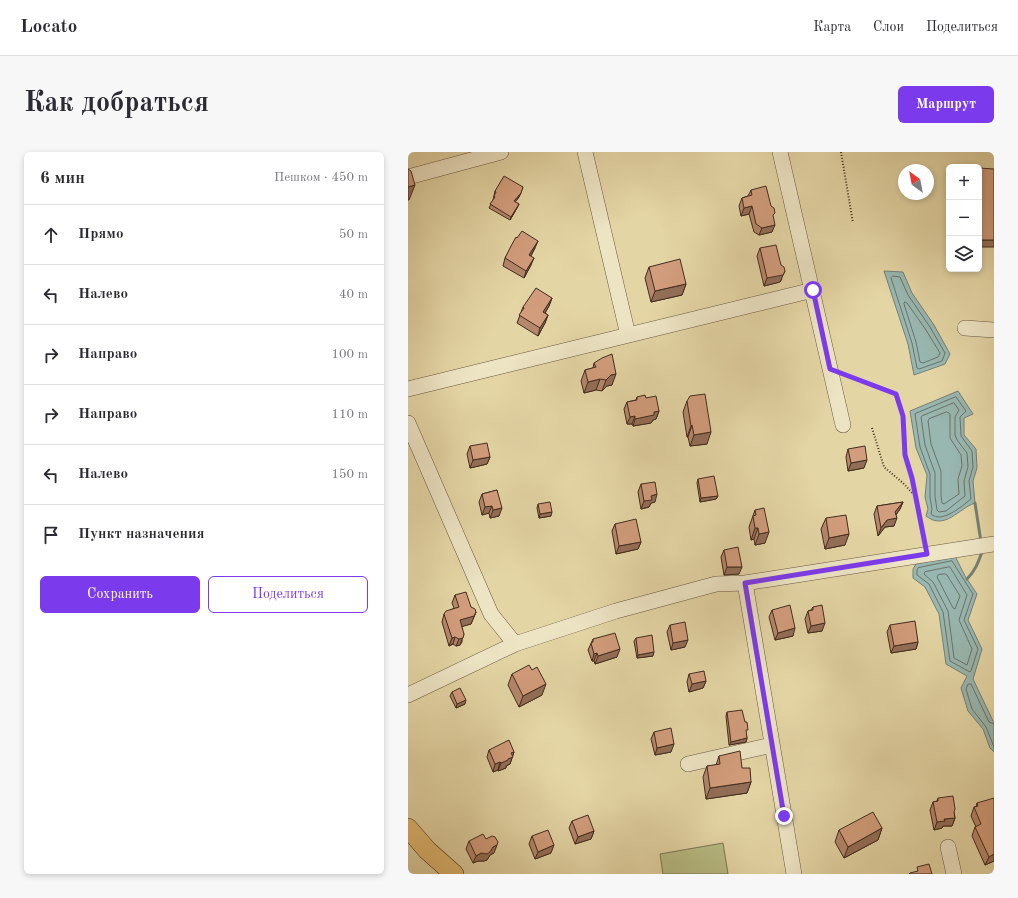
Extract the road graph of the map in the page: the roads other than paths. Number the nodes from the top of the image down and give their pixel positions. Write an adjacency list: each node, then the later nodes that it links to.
1 (501, 152): 4 (street)
2 (585, 152): 8 (street)
3 (780, 152): 5 (street)
4 (408, 178)
5 (813, 290): 8 (street); 11 (street)
6 (965, 328): 7 (street)
7 (994, 330)
8 (628, 335): 9 (street)
9 (408, 389)
10 (408, 423): 14 (street)
11 (843, 426)
12 (994, 544): 13 (street)
13 (745, 583): 14 (street); 16 (street)
14 (515, 644): 15 (street)
15 (408, 695)
16 (772, 745): 17 (street); 21 (street)
17 (688, 764)
18 (408, 828): 20 (main road)
19 (948, 848): 22 (street)
20 (454, 874)
21 (794, 874)
22 (954, 874)

